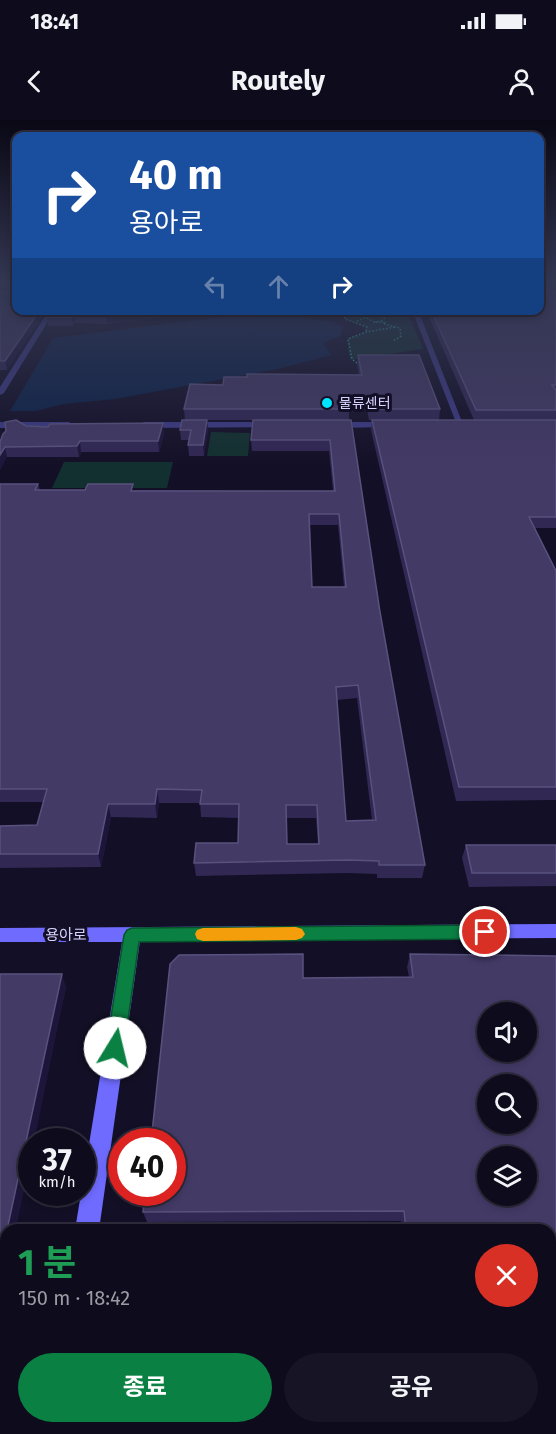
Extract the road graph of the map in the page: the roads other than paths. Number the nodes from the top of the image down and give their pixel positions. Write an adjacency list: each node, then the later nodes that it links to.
1 (30, 344): 3 (street)
2 (428, 344): 11 (street)
3 (0, 393)
4 (0, 425): 5 (street)
5 (83, 425)
6 (130, 425): 7 (street)
7 (284, 425)
8 (319, 425): 9 (street)
9 (402, 425)
10 (449, 425): 11 (street)
11 (461, 425): 12 (street)
12 (473, 425)
13 (556, 931): 15 (street, 용아로)
14 (0, 935): 15 (street, 용아로)
15 (132, 935): 16 (street)
16 (88, 1224)

